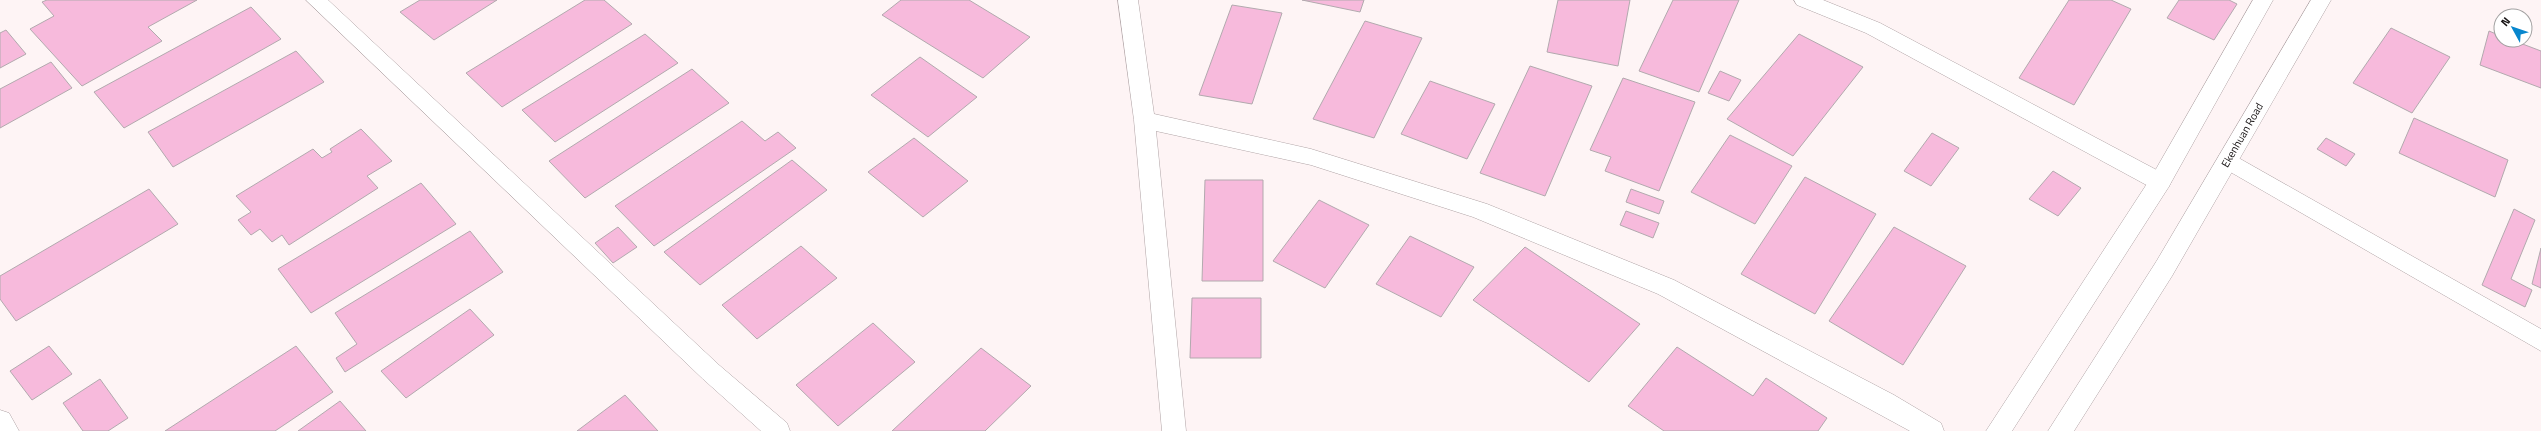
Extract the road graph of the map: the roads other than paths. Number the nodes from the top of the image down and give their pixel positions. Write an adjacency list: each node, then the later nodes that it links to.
1 (316, 0): 12 (street)
2 (1128, 0): 6 (street)
3 (1804, 0): 8 (street)
4 (2263, 0): 8 (street)
5 (2320, 0): 7 (street, Ekenhuan Road)
6 (1144, 120): 13 (street); 14 (street)
7 (2228, 160): 9 (street); 16 (street, Ekenhuan Road)
8 (2160, 182): 15 (street)
9 (2541, 341)
10 (0, 421): 11 (street)
11 (7, 431)
12 (778, 431)
13 (1174, 431)
14 (1932, 431)
15 (1998, 431)
16 (2060, 431)

